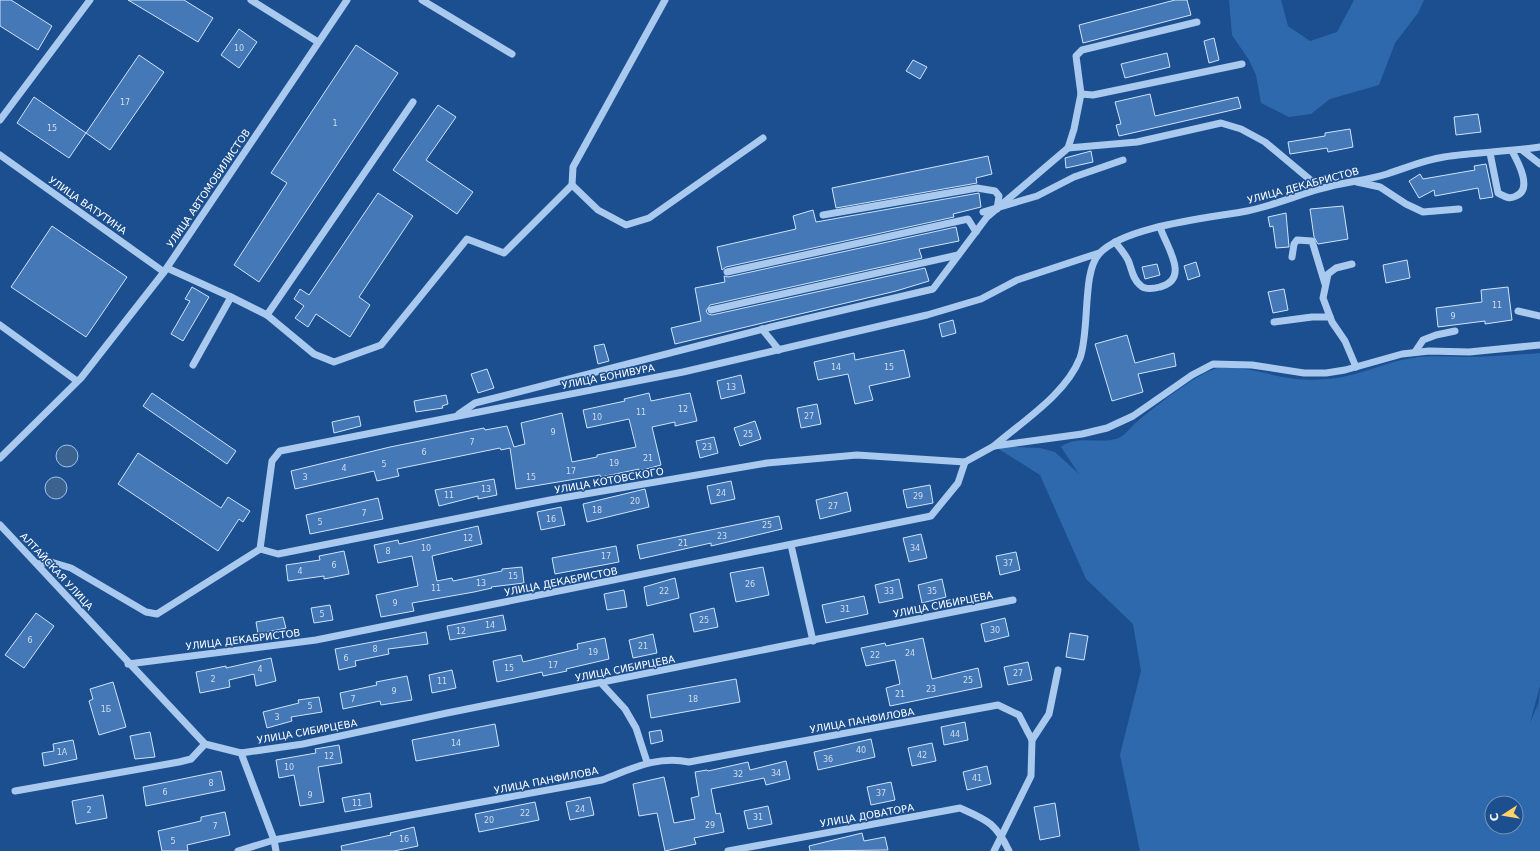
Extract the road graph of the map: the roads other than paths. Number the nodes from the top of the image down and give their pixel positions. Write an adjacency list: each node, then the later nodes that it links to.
1 (90, 0): 12 (street)
2 (251, 0): 7 (street)
3 (347, 0): 7 (street, УЛИЦА АВТОМОБИЛИСТОВ)
4 (422, 0): 8 (street)
5 (665, 0): 23 (street)
6 (1197, 22): 10 (street)
7 (318, 42): 36 (street, УЛИЦА АВТОМОБИЛИСТОВ)
8 (512, 54)
9 (1242, 64): 10 (street)
10 (1081, 94): 14 (street)
11 (413, 102): 42 (street)
12 (0, 120)
13 (764, 138): 23 (street)
14 (1068, 148): 24 (street); 25 (street)
15 (1540, 148): 16 (street, УЛИЦА ДЕКАБРИСТОВ)
16 (1522, 150): 17 (street, УЛИЦА ДЕКАБРИСТОВ); 21 (street)
17 (1512, 151): 18 (street, УЛИЦА ДЕКАБРИСТОВ); 18 (street)
18 (1490, 153): 22 (street, УЛИЦА ДЕКАБРИСТОВ)
19 (0, 155): 36 (street, УЛИЦА ВАТУТИНА)
20 (1123, 160): 27 (street)
21 (1540, 164)
22 (1353, 181): 24 (street, УЛИЦА ДЕКАБРИСТОВ); 26 (street)
23 (572, 185): 42 (street, УЛИЦА ВАТУТИНА)
24 (1320, 188): 29 (street, УЛИЦА ДЕКАБРИСТОВ)
25 (997, 208): 28 (street); 30 (street)
26 (1460, 209)
27 (983, 212)
28 (823, 215)
29 (1160, 227): 31 (street, УЛИЦА ДЕКАБРИСТОВ); 31 (street)
30 (976, 232): 33 (street); 37 (street)
31 (1115, 242): 32 (street, УЛИЦА ДЕКАБРИСТОВ)
32 (1100, 253): 43 (street, УЛИЦА ДЕКАБРИСТОВ); 57 (street, УЛИЦА ДЕКАБРИСТОВ)
33 (958, 255): 40 (street); 48 (street)
34 (1292, 257): 38 (street)
35 (1352, 264): 38 (street)
36 (165, 270): 39 (street, УЛИЦА ВАТУТИНА); 55 (street, УЛИЦА АВТОМОБИЛИСТОВ)
37 (727, 272)
38 (1325, 284): 45 (street)
39 (231, 297): 42 (street, УЛИЦА ВАТУТИНА); 53 (street)
40 (711, 310)
41 (1518, 311): 44 (street)
42 (267, 315)
43 (927, 315): 51 (street, УЛИЦА БОНИВУРА)
44 (1540, 316)
45 (1330, 317): 46 (street); 54 (street)
46 (1274, 322)
47 (0, 325): 55 (street)
48 (762, 329): 51 (street); 56 (street)
49 (1455, 331): 52 (street)
50 (1540, 345): 52 (street)
51 (779, 350): 56 (street, УЛИЦА БОНИВУРА)
52 (1416, 352): 54 (street)
53 (194, 365)
54 (1356, 368): 57 (street)
55 (77, 381): 58 (street, УЛИЦА АВТОМОБИЛИСТОВ)
56 (457, 415): 62 (street, УЛИЦА БОНИВУРА)
57 (994, 446): 59 (street)
58 (0, 458)
59 (965, 462): 61 (street, УЛИЦА ДЕКАБРИСТОВ); 62 (street, УЛИЦА КОТОВСКОГО)
60 (0, 525): 63 (street, АЛТАЙСКАЯ УЛИЦА)
61 (791, 545): 65 (street); 66 (street, УЛИЦА ДЕКАБРИСТОВ)
62 (260, 549): 63 (street)
63 (38, 564): 66 (street, АЛТАЙСКАЯ УЛИЦА)
64 (1013, 600): 65 (street, УЛИЦА СИБИРЦЕВА)
65 (813, 641): 68 (street, УЛИЦА СИБИРЦЕВА)
66 (128, 664): 70 (street, АЛТАЙСКАЯ УЛИЦА)
67 (1058, 670): 69 (street)
68 (601, 683): 71 (street, УЛИЦА СИБИРЦЕВА); 72 (street)
69 (1032, 740): 72 (street, УЛИЦА ПАНФИЛОВА); 74 (street)
70 (205, 744): 71 (street); 73 (street)
71 (241, 753): 75 (street)
72 (647, 762): 75 (street, УЛИЦА ПАНФИЛОВА)
73 (15, 792)
74 (1002, 836): 78 (street, УЛИЦА ДОВАТОРА); 79 (street); 80 (street, УЛИЦА ДОВАТОРА)
75 (274, 840): 76 (street, УЛИЦА ПАНФИЛОВА); 77 (street)
76 (238, 851)
77 (276, 851)
78 (728, 851)
79 (994, 851)
80 (1009, 851)

